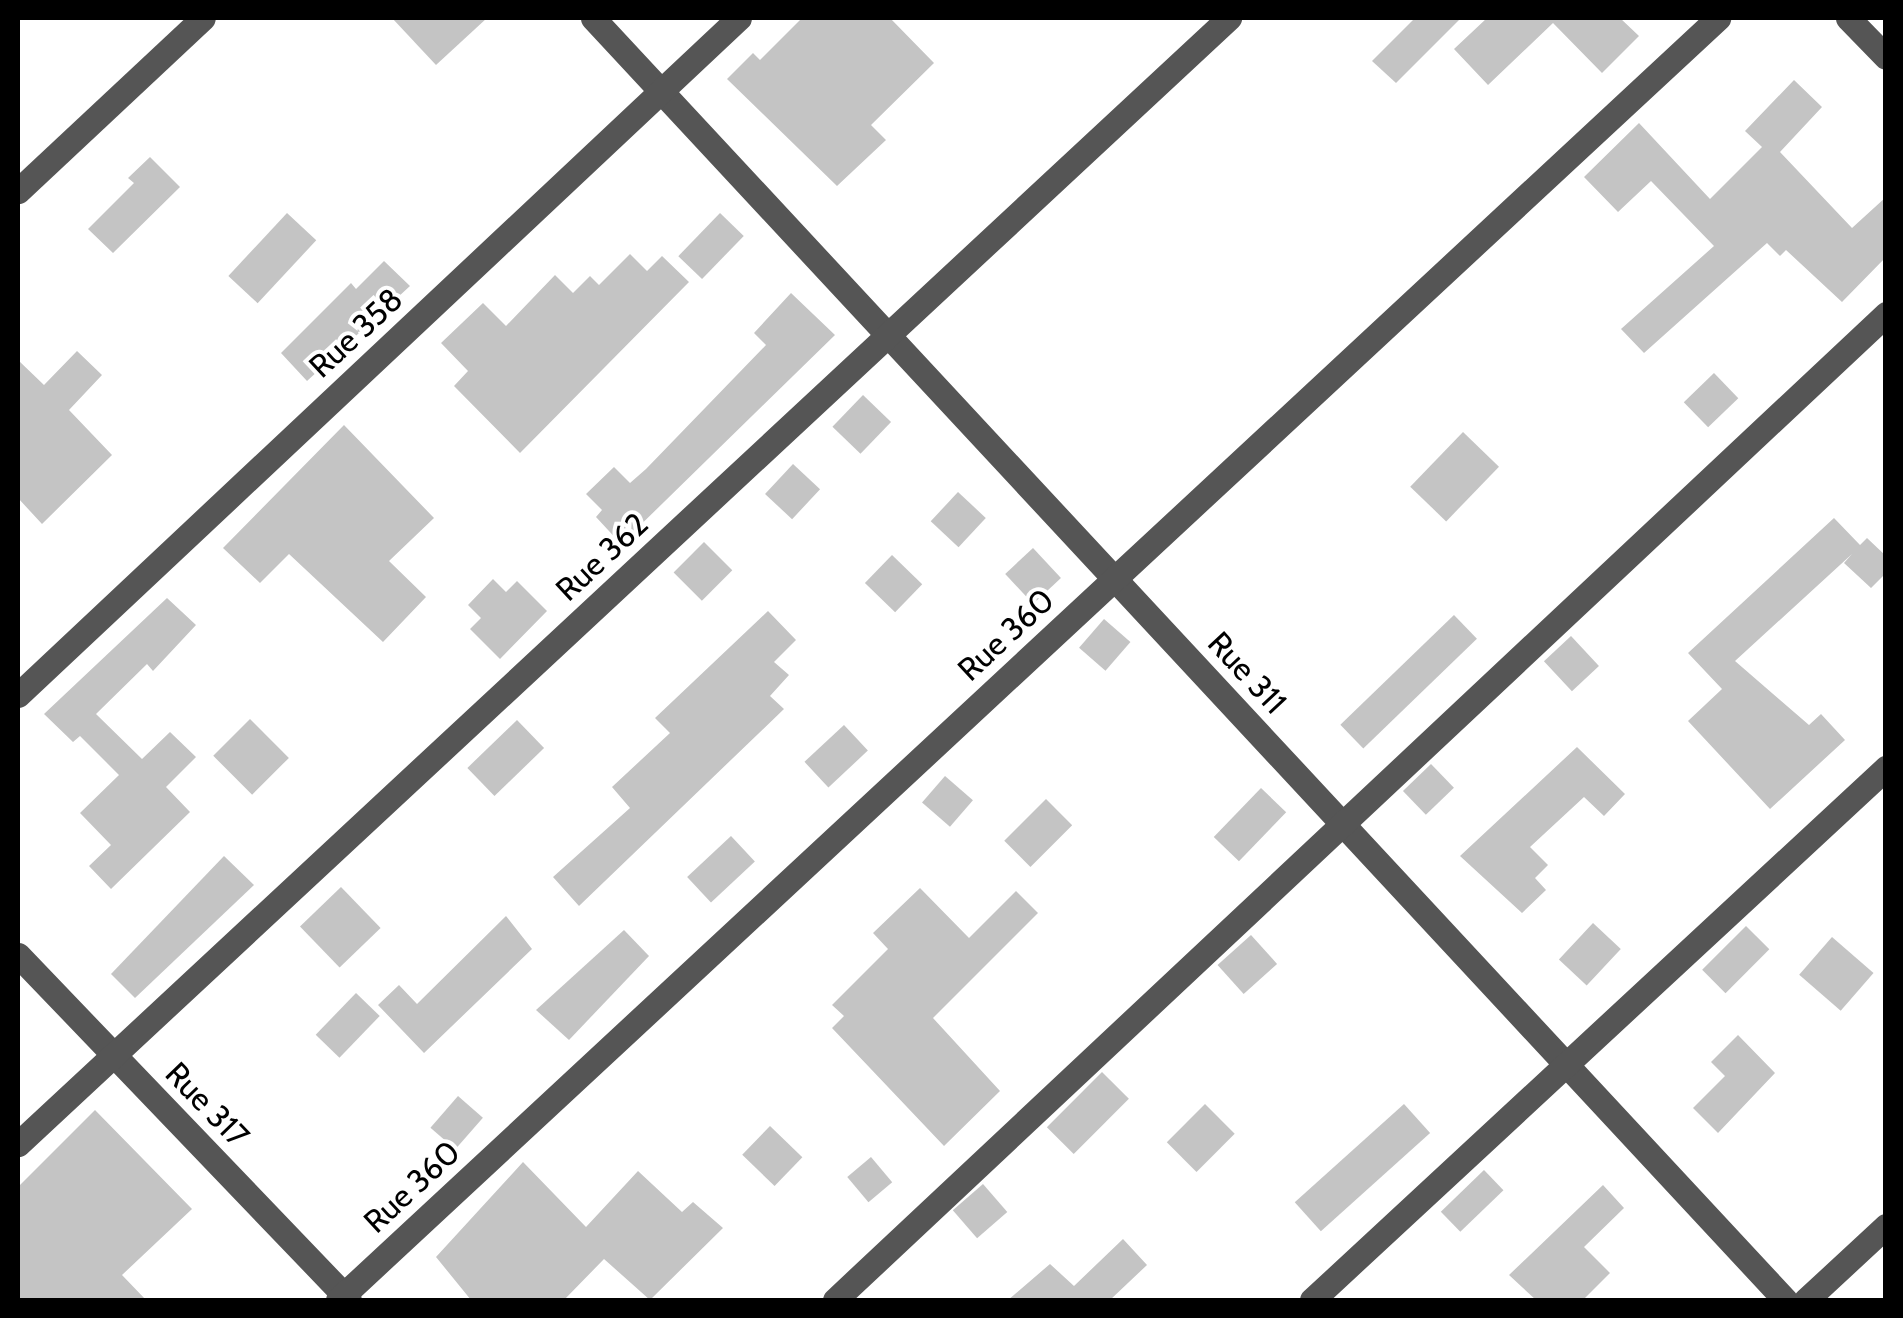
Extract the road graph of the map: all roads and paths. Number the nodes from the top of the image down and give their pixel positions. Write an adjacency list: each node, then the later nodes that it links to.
1 (203, 18): 9 (street)
2 (593, 18): 8 (street, Rue 311)
3 (739, 18): 8 (street, Rue 358)
4 (1230, 18): 11 (street, Rue 362)
5 (1718, 18): 12 (street, Rue 360)
6 (1848, 18): 7 (street)
7 (1886, 57)
8 (661, 90): 11 (street, Rue 311); 13 (street, Rue 358)
9 (19, 186)
10 (1886, 314): 15 (street)
11 (888, 336): 12 (street, Rue 311); 17 (street, Rue 362)
12 (1114, 578): 15 (street, Rue 311); 21 (street, Rue 360)
13 (18, 696)
14 (1886, 768): 18 (street)
15 (1344, 826): 18 (street, Rue 311); 22 (street)
16 (18, 955): 17 (street, Rue 317)
17 (114, 1055): 19 (street, Rue 362); 21 (street, Rue 317)
18 (1566, 1064): 23 (street); 24 (street, Rue 311)
19 (18, 1144)
20 (1886, 1226): 25 (street)
21 (344, 1299)
22 (835, 1300)
23 (1312, 1300)
24 (1786, 1300)
25 (1806, 1300)

